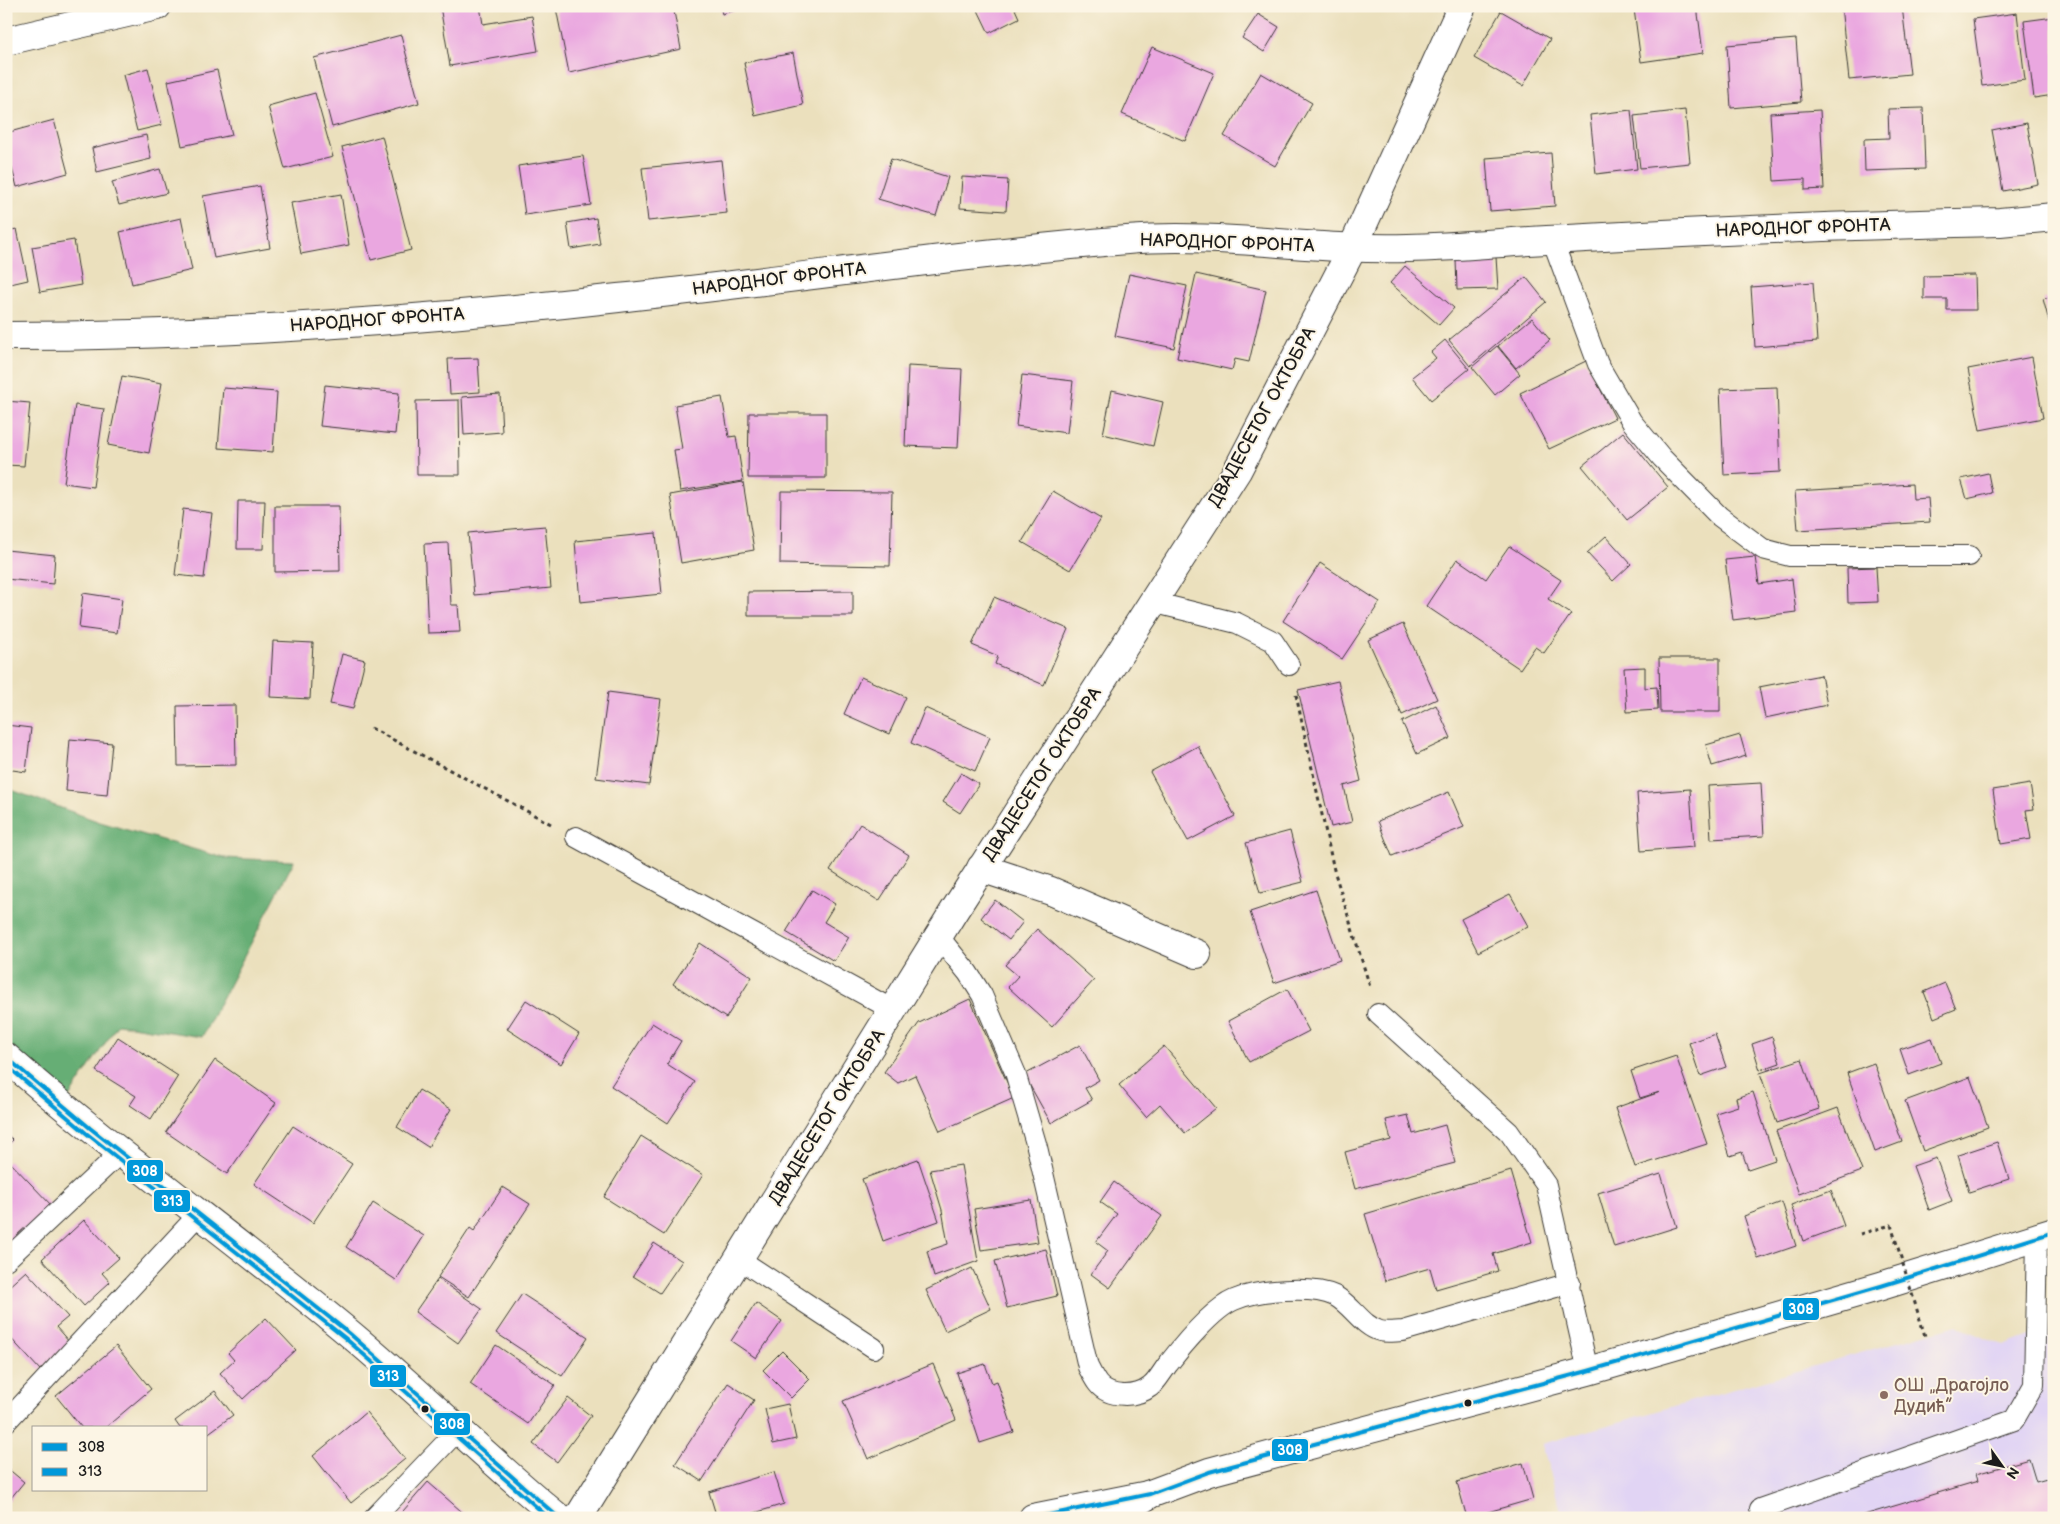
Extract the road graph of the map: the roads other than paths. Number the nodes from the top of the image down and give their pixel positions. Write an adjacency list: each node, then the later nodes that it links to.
1 (157, 6): 3 (street)
2 (1462, 6): 6 (street, ДВАДЕСЕТОГ ОКТОБРА)
3 (6, 41)
4 (2054, 217): 5 (street, НАРОДНОГ ФРОНТА)
5 (1552, 239): 6 (street, НАРОДНОГ ФРОНТА); 8 (lane)
6 (1352, 249): 7 (street, НАРОДНОГ ФРОНТА); 9 (street, ДВАДЕСЕТОГ ОКТОБРА)
7 (6, 336)
8 (1969, 556)
9 (1152, 602): 10 (lane); 12 (street, ДВАДЕСЕТОГ ОКТОБРА)
10 (1289, 665)
11 (576, 837): 15 (lane)
12 (981, 868): 13 (street, ДВАДЕСЕТОГ ОКТОБРА); 14 (street)
13 (939, 936): 15 (street, ДВАДЕСЕТОГ ОКТОБРА); 23 (lane)
14 (1197, 954)
15 (893, 1010): 21 (street, ДВАДЕСЕТОГ ОКТОБРА)
16 (1378, 1014): 23 (lane)
17 (6, 1057): 18 (street)
18 (120, 1152): 19 (street); 22 (lane)
19 (199, 1214): 26 (lane); 27 (street)
20 (2045, 1235): 25 (street); 29 (lane)
21 (740, 1259): 24 (lane); 32 (street, ДВАДЕСЕТОГ ОКТОБРА)
22 (6, 1260)
23 (1570, 1284): 25 (lane)
24 (874, 1348)
25 (1588, 1371): 28 (street)
26 (6, 1422)
27 (459, 1429): 30 (lane); 31 (street)
28 (1150, 1494): 33 (street); 34 (street)
29 (1760, 1509)
30 (374, 1518)
31 (559, 1518)
32 (578, 1518)
33 (1033, 1518)
34 (1112, 1518)

